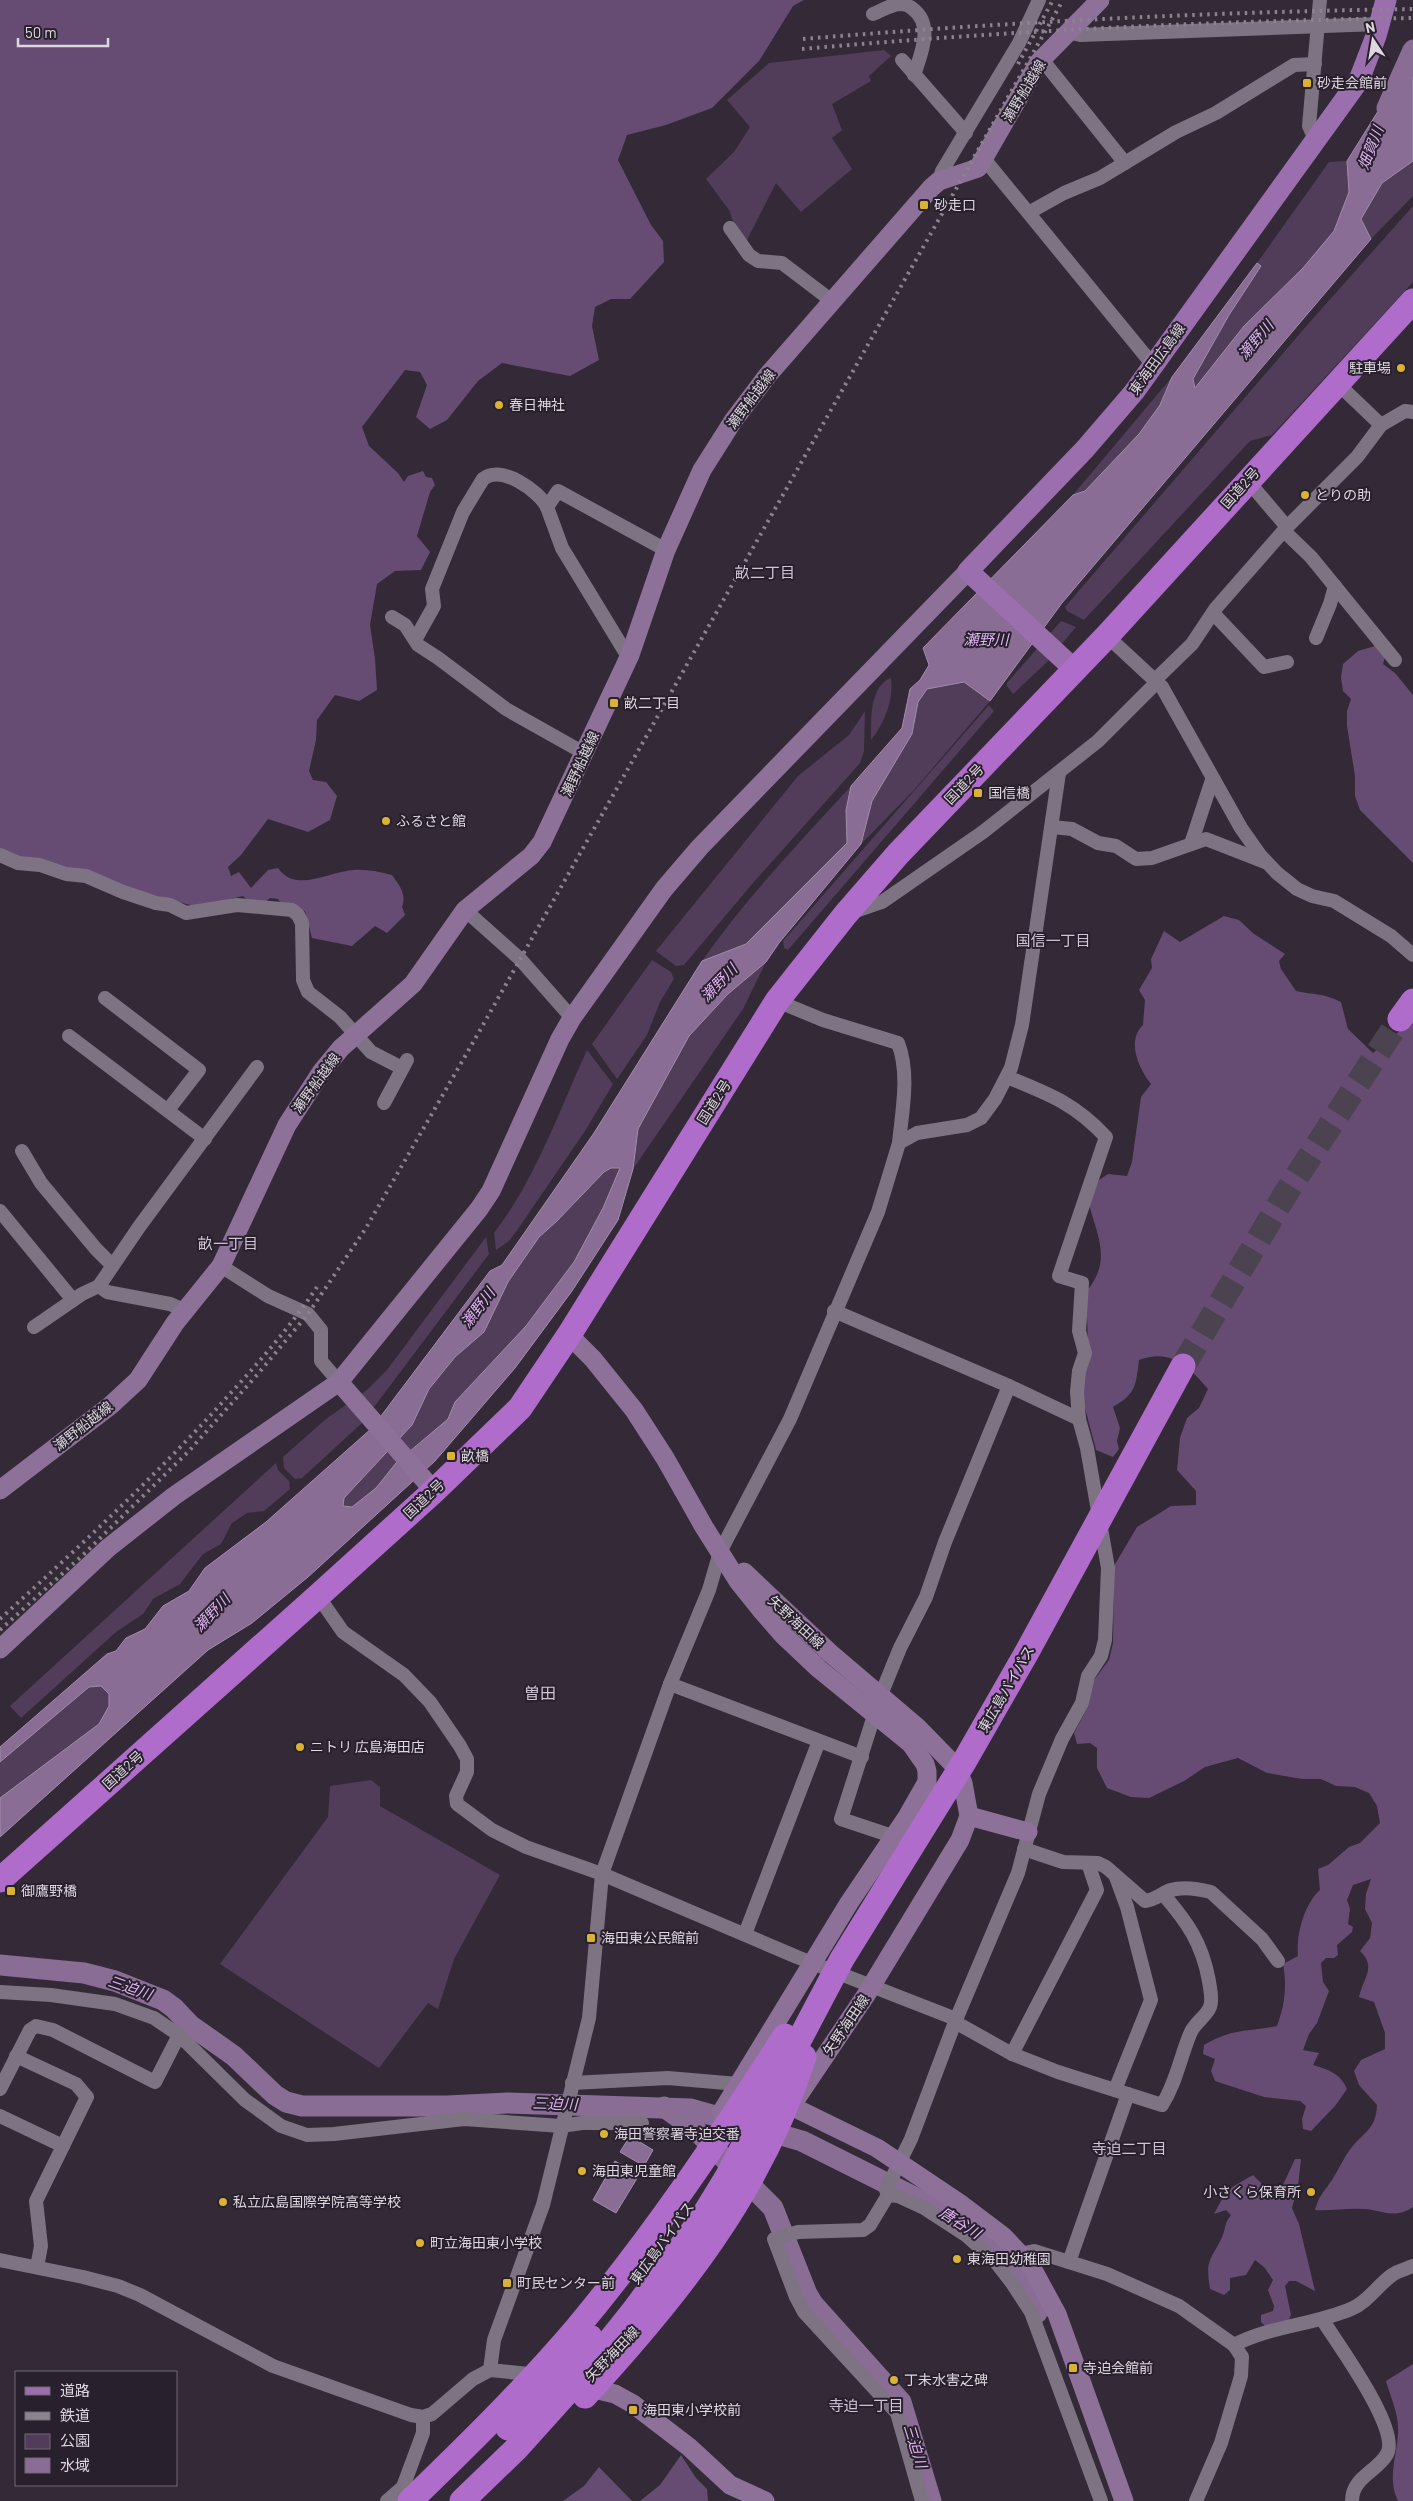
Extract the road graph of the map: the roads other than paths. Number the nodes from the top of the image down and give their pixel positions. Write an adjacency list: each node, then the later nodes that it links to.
1 (1039, 0): 13 (street)
2 (1100, 0): 8 (main road, 瀬野船越線)
3 (1320, 0): 7 (street)
4 (1386, 0): 6 (main road, 東海田広島線)
5 (873, 14): 12 (street)
6 (1379, 24): 7 (street); 14 (main road, 東海田広島線)
7 (1318, 25): 8 (street); 11 (street)
8 (1068, 32): 10 (main road, 瀬野船越線)
9 (902, 60): 12 (street)
10 (1039, 62): 15 (main road, 瀬野船越線); 16 (street)
11 (1315, 64): 14 (street); 16 (street)
12 (914, 75): 13 (street)
13 (966, 133): 17 (street)
14 (1315, 139): 22 (main road, 東海田広島線)
15 (985, 160): 17 (main road, 瀬野船越線); 18 (street)
16 (1125, 163): 18 (street)
17 (939, 181): 20 (main road, 瀬野船越線)
18 (1030, 212): 22 (street)
19 (730, 228): 20 (street)
20 (832, 301): 29 (main road, 瀬野船越線)
21 (1413, 301): 23 (highway, 国道2号)
22 (1153, 365): 30 (main road, 東海田広島線)
23 (1337, 383): 25 (street); 26 (highway, 国道2号)
24 (1413, 412): 25 (street)
25 (1381, 425): 28 (street)
26 (1247, 480): 28 (street); 34 (highway, 国道2号)
27 (547, 507): 29 (street); 36 (street); 37 (street)
28 (1286, 529): 31 (street); 32 (street)
29 (666, 550): 37 (main road, 瀬野船越線)
30 (971, 574): 39 (main road); 54 (main road)
31 (1335, 586): 35 (street); 38 (street)
32 (1213, 613): 40 (street); 41 (street)
33 (392, 617): 36 (street)
34 (1107, 636): 39 (highway, 国道2号); 41 (street)
35 (1316, 638)
36 (415, 640): 42 (street)
37 (630, 655): 42 (main road, 瀬野船越線)
38 (1395, 660)
39 (1066, 661): 50 (highway, 国道2号)
40 (1287, 662)
41 (1156, 681): 43 (street); 44 (street)
42 (584, 753): 49 (main road, 瀬野船越線)
43 (1059, 773): 45 (street); 50 (street)
44 (1212, 780): 46 (street); 48 (street)
45 (1052, 827): 46 (street); 58 (street)
46 (1191, 844): 48 (street)
47 (0, 856): 55 (street)
48 (1267, 863): 51 (street)
49 (465, 910): 54 (street); 55 (main road, 瀬野船越線)
50 (845, 915): 53 (highway, 国道2号)
51 (1413, 955)
52 (105, 998): 60 (street)
53 (777, 1002): 62 (street); 72 (highway, 国道2号)
54 (572, 1018): 75 (main road)
55 (356, 1035): 59 (street); 66 (main road, 瀬野船越線)
56 (69, 1036): 60 (street)
57 (257, 1067): 61 (street)
58 (1007, 1077): 62 (street); 76 (street)
59 (384, 1104)
60 (168, 1110): 61 (street)
61 (205, 1139): 65 (street)
62 (899, 1143): 70 (street)
63 (22, 1151): 65 (street)
64 (0, 1211): 68 (street)
65 (112, 1265): 67 (street)
66 (222, 1266): 69 (main road, 瀬野船越線); 75 (street)
67 (99, 1286): 68 (street); 69 (street)
68 (73, 1300): 71 (street)
69 (184, 1310): 78 (main road, 瀬野船越線)
70 (834, 1311): 74 (street); 79 (street)
71 (34, 1328)
72 (569, 1335): 77 (highway, 国道2号); 79 (main road, 矢野海田線)
73 (1183, 1366): 94 (highway, 東広島バイパス)
74 (1009, 1386): 76 (street); 83 (street)
75 (344, 1388): 77 (main road); 81 (main road)
76 (1079, 1419): 90 (street)
77 (428, 1484): 80 (highway, 国道2号)
78 (0, 1490)
79 (720, 1552): 82 (street); 83 (main road, 矢野海田線)
80 (318, 1596): 92 (street); 95 (highway, 国道2号)
81 (0, 1649)
82 (670, 1684): 84 (street); 92 (street)
83 (877, 1706): 85 (street); 86 (main road, 矢野海田線); 87 (main road, 矢野海田線)
84 (819, 1741): 85 (street); 97 (street)
85 (862, 1758): 89 (street)
86 (927, 1782): 87 (main road); 89 (main road)
87 (962, 1783): 88 (main road, 矢野海田線)
88 (969, 1816): 90 (main road); 100 (main road, 矢野海田線)
89 (895, 1837): 99 (main road)
90 (1026, 1841): 91 (street); 103 (street)
91 (1088, 1863): 93 (street); 105 (street)
92 (602, 1874): 97 (street); 108 (street)
93 (1114, 1874): 96 (street); 110 (street)
94 (892, 1878): 102 (highway, 東広島バイパス); 130 (highway); 134 (highway)
95 (0, 1880)
96 (1163, 1894): 98 (street); 110 (street)
97 (745, 1934): 99 (street)
98 (1278, 1961)
99 (812, 1963): 100 (street); 107 (main road)
100 (871, 1987): 103 (street); 111 (main road, 矢野海田線)
101 (0, 1992): 104 (street)
102 (818, 2004): 132 (highway, 東広島バイパス); 133 (highway, 東広島バイパス)
103 (956, 2021): 105 (street); 116 (street)
104 (179, 2034): 106 (street); 113 (street)
105 (1012, 2054): 110 (street)
106 (16, 2056): 109 (street); 115 (street)
107 (738, 2084): 108 (street); 111 (street); 126 (main road)
108 (571, 2086): 113 (street)
109 (0, 2088)
110 (1122, 2092): 120 (street)
111 (787, 2114): 116 (main road); 127 (main road, 矢野海田線)
112 (0, 2116): 115 (street)
113 (562, 2121): 114 (street); 125 (street)
114 (642, 2123)
115 (63, 2146): 122 (street)
116 (896, 2170): 117 (street); 118 (main road)
117 (887, 2193): 136 (street); 137 (street)
118 (1020, 2254): 120 (street); 138 (main road)
119 (0, 2260): 122 (street)
120 (1069, 2262): 124 (street)
121 (1413, 2266): 123 (street)
122 (37, 2267): 128 (street)
123 (1322, 2319): 124 (street); 140 (street)
124 (1234, 2345): 139 (street)
125 (490, 2370): 126 (street); 128 (street)
126 (551, 2378): 127 (main road); 131 (main road)
127 (581, 2386): 133 (main road, 矢野海田線); 135 (main road)
128 (423, 2417): 129 (street)
129 (387, 2501)
130 (410, 2501)
131 (425, 2501)
132 (433, 2501)
133 (463, 2501)
134 (484, 2501)
135 (766, 2501)
136 (922, 2501)
137 (1101, 2501)
138 (1124, 2501)
139 (1196, 2501)
140 (1352, 2501)

